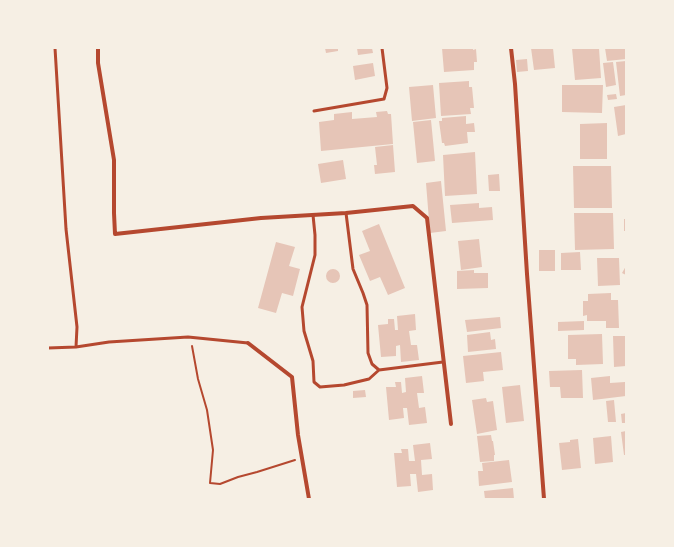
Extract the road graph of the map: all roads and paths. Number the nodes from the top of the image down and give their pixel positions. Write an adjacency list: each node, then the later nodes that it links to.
1 (55, 48): 10 (lane)
2 (98, 48): 7 (street)
3 (382, 48): 5 (lane)
4 (511, 48): 17 (street)
5 (314, 111)
6 (346, 212): 7 (street); 12 (street); 13 (lane)
7 (313, 215): 13 (lane)
8 (188, 337): 9 (lane); 10 (lane); 15 (path)
9 (248, 343): 15 (street)
10 (76, 347): 11 (lane)
11 (48, 348)
12 (443, 362): 13 (lane); 14 (street)
13 (379, 370)
14 (450, 424)
15 (302, 458): 16 (street)
16 (309, 499)
17 (544, 499)

